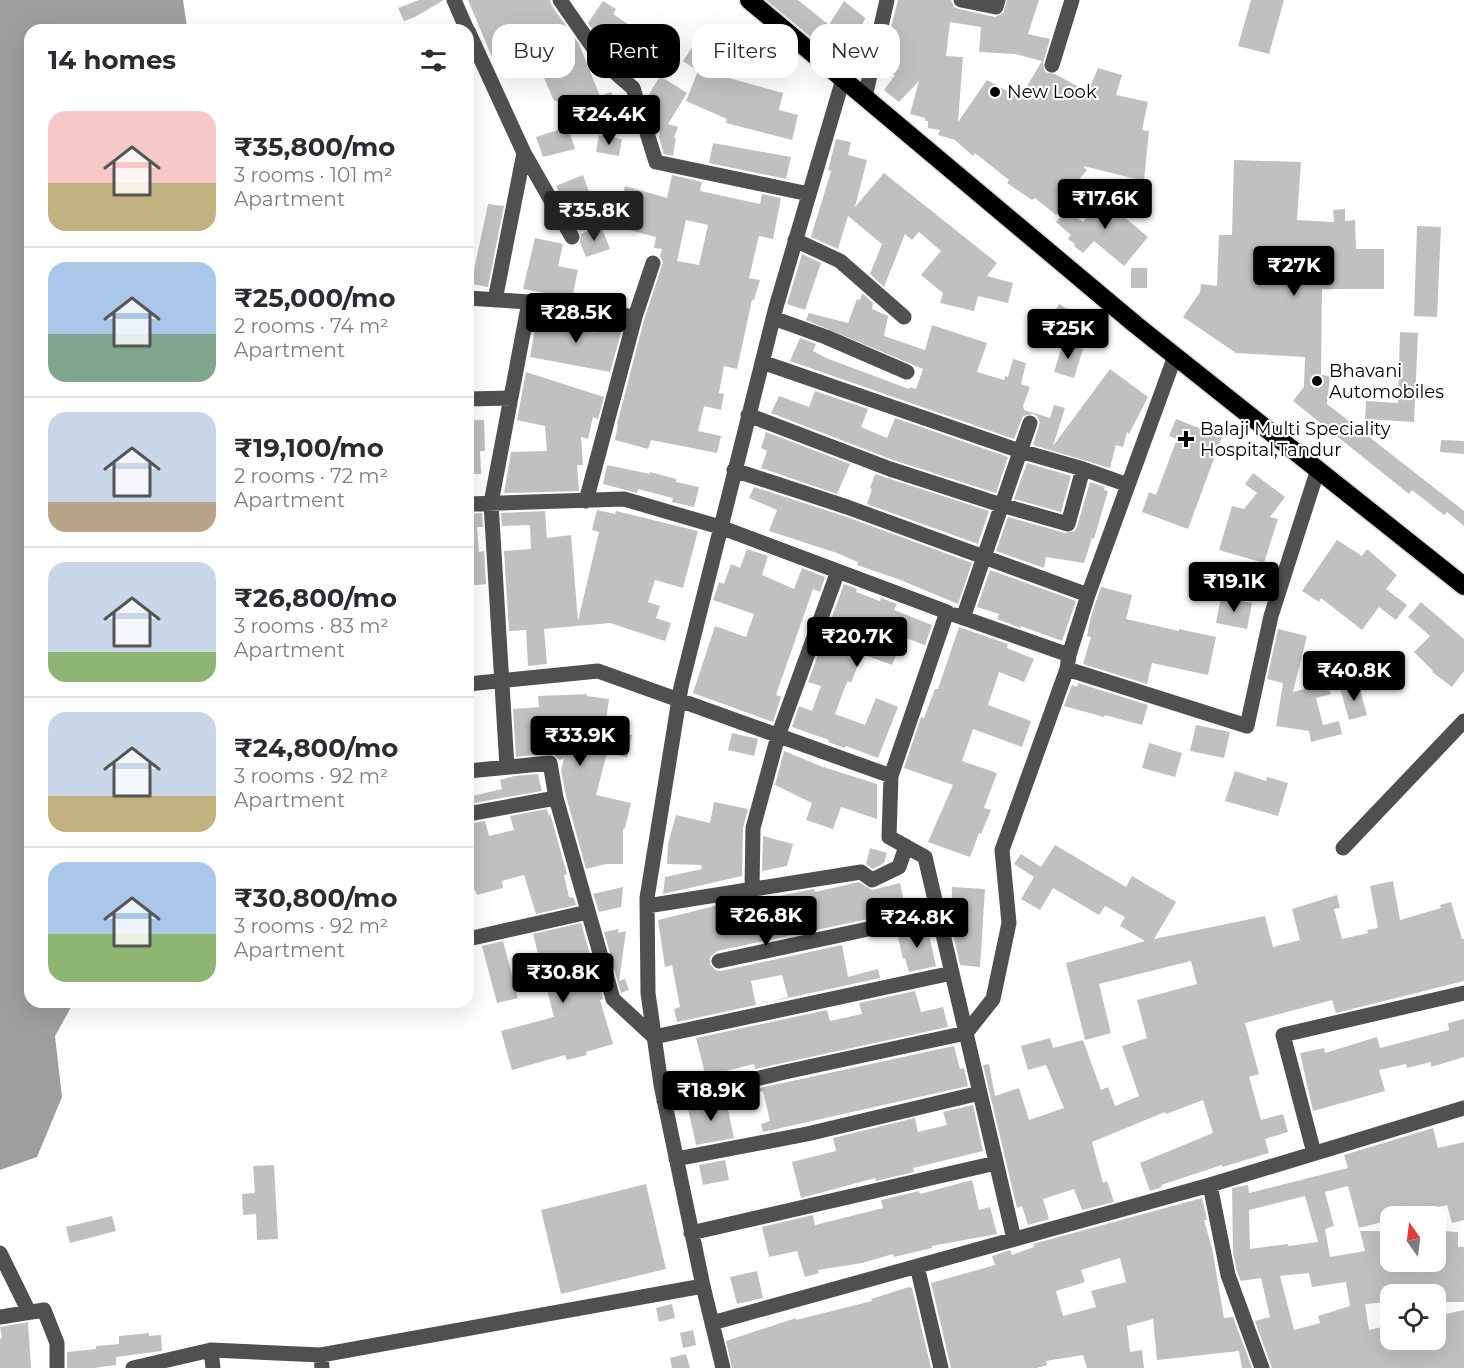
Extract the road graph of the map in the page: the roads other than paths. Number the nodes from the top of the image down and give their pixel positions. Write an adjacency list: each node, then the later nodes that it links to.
1 (454, 0): 8 (street)
2 (560, 0): 14 (street)
3 (749, 0): 11 (highway)
4 (887, 0): 12 (street)
5 (961, 0): 6 (street)
6 (998, 0)
7 (1072, 0): 10 (street)
8 (465, 24)
9 (474, 44): 13 (street)
10 (1052, 65)
11 (843, 79): 12 (highway); 14 (street)
12 (865, 97): 24 (highway)
13 (524, 153): 15 (street); 19 (street)
14 (809, 194): 16 (street)
15 (572, 237)
16 (795, 240): 22 (street); 23 (street)
17 (653, 263): 21 (street)
18 (474, 298): 19 (street)
19 (495, 300): 20 (street)
20 (529, 302): 21 (street); 27 (street)
21 (635, 317): 36 (street)
22 (904, 317)
23 (773, 318): 25 (street); 26 (street)
24 (1175, 356): 33 (highway); 35 (street)
25 (762, 362): 29 (street); 31 (street)
26 (907, 372)
27 (511, 398): 28 (street); 37 (street)
28 (474, 399)
29 (748, 415): 34 (street); 39 (street)
30 (1030, 423): 31 (street)
31 (1020, 451): 32 (street); 39 (street)
32 (1083, 469): 35 (street); 39 (street)
33 (1318, 469): 43 (highway); 47 (street)
34 (734, 470): 40 (street); 41 (street)
35 (1128, 484): 44 (street)
36 (586, 501): 37 (street); 40 (street)
37 (491, 503): 38 (street); 48 (street)
38 (474, 504)
39 (1001, 505): 41 (street)
40 (720, 527): 42 (street); 50 (street)
41 (984, 557): 44 (street); 46 (street)
42 (838, 571): 45 (street); 52 (street)
43 (1464, 586)
44 (1088, 595): 47 (street)
45 (947, 612): 46 (street); 55 (street)
46 (963, 618): 47 (street)
47 (1068, 662): 68 (street)
48 (502, 682): 49 (street); 50 (street); 53 (street)
49 (474, 684)
50 (679, 700): 52 (street); 61 (street)
51 (1464, 721): 59 (street)
52 (778, 736): 55 (street); 60 (street)
53 (507, 767): 54 (street); 56 (street)
54 (474, 770)
55 (891, 776): 58 (street)
56 (556, 798): 57 (street); 62 (street)
57 (474, 813)
58 (906, 846): 60 (street); 63 (street)
59 (1343, 848)
60 (752, 889): 61 (street)
61 (647, 906): 69 (street)
62 (588, 912): 64 (street); 69 (street)
63 (938, 914): 65 (street); 66 (street)
64 (474, 938)
65 (719, 961)
66 (952, 973): 68 (street); 69 (street)
67 (1464, 993): 73 (street)
68 (966, 1033): 70 (street); 71 (street)
69 (654, 1037): 71 (street)
70 (980, 1093): 74 (street); 75 (street)
71 (664, 1101): 74 (street)
72 (1464, 1108): 73 (street)
73 (1314, 1153): 76 (street)
74 (676, 1159): 77 (street)
75 (996, 1163): 77 (street); 78 (street)
76 (1210, 1185): 78 (street); 94 (street)
77 (692, 1233): 81 (street)
78 (1014, 1239): 80 (street)
79 (0, 1254): 82 (street)
80 (917, 1266): 84 (street); 93 (street)
81 (703, 1286): 84 (street); 87 (street)
82 (29, 1312): 83 (street); 89 (street)
83 (0, 1317)
84 (712, 1323): 92 (street)
85 (211, 1350): 86 (street); 88 (street); 91 (street)
86 (268, 1360): 87 (street)
87 (322, 1361)
88 (162, 1365): 90 (street)
89 (57, 1368)
90 (134, 1368)
91 (213, 1368)
92 (723, 1368)
93 (941, 1368)
94 (1262, 1368)

